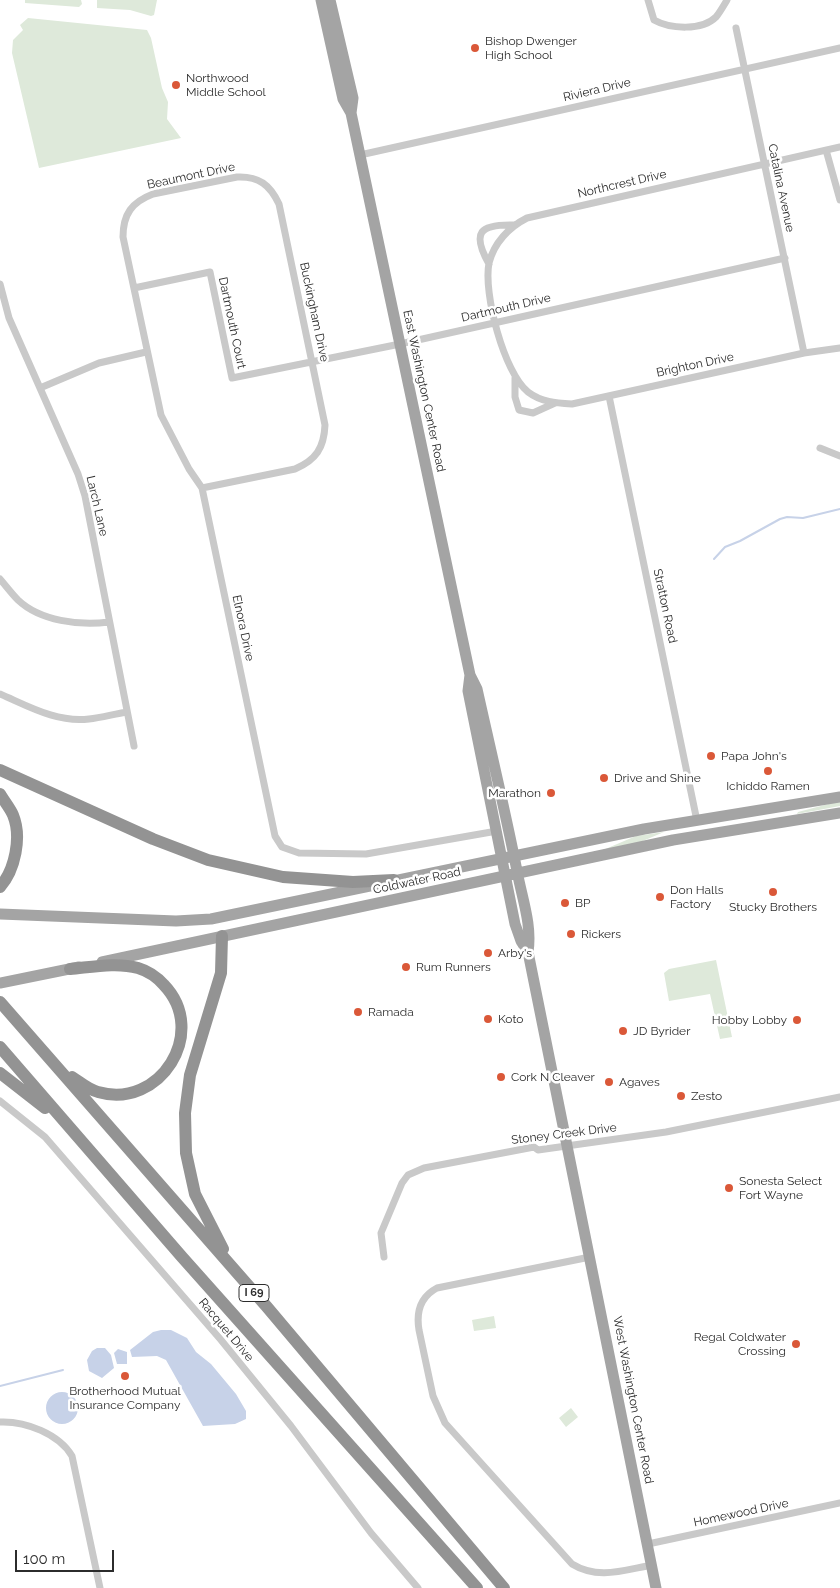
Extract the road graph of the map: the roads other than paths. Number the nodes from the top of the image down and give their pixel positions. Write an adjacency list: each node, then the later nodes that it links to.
1 (321, 0): 8 (main road, East Washington Center Road)
2 (330, 0): 8 (main road, East Washington Center Road)
3 (648, 0): 4 (street)
4 (728, 0)
5 (736, 28): 7 (street, Catalina Avenue)
6 (840, 48): 7 (street, Riviera Drive)
7 (745, 69): 11 (street, Riviera Drive); 12 (street, Catalina Avenue)
8 (351, 113): 11 (main road, East Washington Center Road)
9 (840, 147): 10 (street, Northcrest Drive)
10 (826, 150): 12 (street, Northcrest Drive); 14 (street)
11 (360, 155): 24 (main road, East Washington Center Road)
12 (765, 164): 16 (street, Northcrest Drive); 17 (street, Catalina Avenue)
13 (261, 181): 15 (street, Beaumont Drive); 28 (street, Buckingham Drive)
14 (840, 200)
15 (129, 209): 20 (street, Elnora Drive)
16 (514, 225): 18 (street, Northcrest Drive); 18 (street)
17 (784, 258): 23 (street, Dartmouth Drive); 27 (street, Catalina Avenue)
18 (489, 264): 23 (street, Northcrest Drive)
19 (0, 284): 21 (street, Larch Lane)
20 (134, 288): 26 (street, Elnora Drive); 29 (street, Dartmouth Court)
21 (9, 318): 22 (street); 31 (street, Larch Lane)
22 (0, 322)
23 (496, 322): 24 (street, Dartmouth Drive); 30 (street, Brighton Drive)
24 (400, 344): 28 (street, Dartmouth Drive); 39 (main road, East Washington Center Road)
25 (840, 348): 27 (street, Brighton Drive)
26 (146, 352): 31 (street); 36 (street, Elnora Drive)
27 (804, 353): 32 (street, Brighton Drive)
28 (312, 361): 29 (street, Dartmouth Drive); 36 (street, Buckingham Drive)
29 (232, 378)
30 (515, 378): 33 (street, Brighton Drive); 33 (street, Brighton Drive)
31 (40, 388): 38 (street, Larch Lane)
32 (609, 396): 33 (street, Brighton Drive); 48 (street, Stratton Road)
33 (555, 402)
34 (820, 448): 35 (street)
35 (840, 456)
36 (202, 488): 49 (street, Elnora Drive)
37 (0, 579): 38 (street)
38 (109, 622): 41 (street, Larch Lane)
39 (470, 675): 49 (main road, East Washington Center Road); 52 (main road, East Washington Center Road)
40 (0, 694): 41 (street)
41 (127, 712): 42 (street, Larch Lane)
42 (134, 746)
43 (0, 770): 56 (highway)
44 (0, 794): 57 (highway)
45 (840, 796): 46 (main road, Coldwater Road)
46 (757, 812): 48 (main road, Coldwater Road); 50 (main road)
47 (840, 813): 50 (main road, Coldwater Road)
48 (697, 821): 51 (main road); 52 (main road, Coldwater Road)
49 (497, 831): 53 (main road, East Washington Center Road)
50 (700, 836): 51 (main road, Coldwater Road)
51 (641, 848): 54 (main road, Coldwater Road)
52 (515, 856): 53 (main road, Coldwater Road); 54 (main road, East Washington Center Road)
53 (502, 858): 55 (main road, East Washington Center Road); 56 (main road, Coldwater Road)
54 (518, 875): 55 (main road, Coldwater Road); 60 (main road, East Washington Center Road)
55 (506, 877): 59 (main road, Coldwater Road); 60 (main road, East Washington Center Road)
56 (394, 880): 58 (main road, Coldwater Road)
57 (0, 887)
58 (0, 914)
59 (222, 936): 61 (main road, Coldwater Road); 74 (highway)
60 (528, 952): 70 (main road, East Washington Center Road)
61 (70, 969): 62 (main road, Coldwater Road); 65 (highway)
62 (0, 983)
63 (0, 1002): 65 (highway, I 69)
64 (0, 1047): 69 (highway, I 69)
65 (50, 1059): 74 (highway, I 69)
66 (0, 1073): 69 (highway)
67 (840, 1097): 70 (street, Stoney Creek Drive)
68 (0, 1101): 80 (street, Racquet Drive)
69 (77, 1136): 81 (highway, I 69)
70 (567, 1145): 71 (main road, East Washington Center Road); 72 (street, Stoney Creek Drive)
71 (582, 1218): 73 (main road, West Washington Center Road)
72 (384, 1257)
73 (590, 1257): 77 (main road, West Washington Center Road); 78 (street)
74 (241, 1279): 82 (highway, I 69)
75 (0, 1422): 79 (street)
76 (840, 1503): 77 (street, Homewood Drive)
77 (648, 1544): 78 (main road, West Washington Center Road)
78 (652, 1564): 83 (main road, West Washington Center Road)
79 (100, 1588)
80 (418, 1588)
81 (477, 1588)
82 (504, 1588)
83 (656, 1588)

